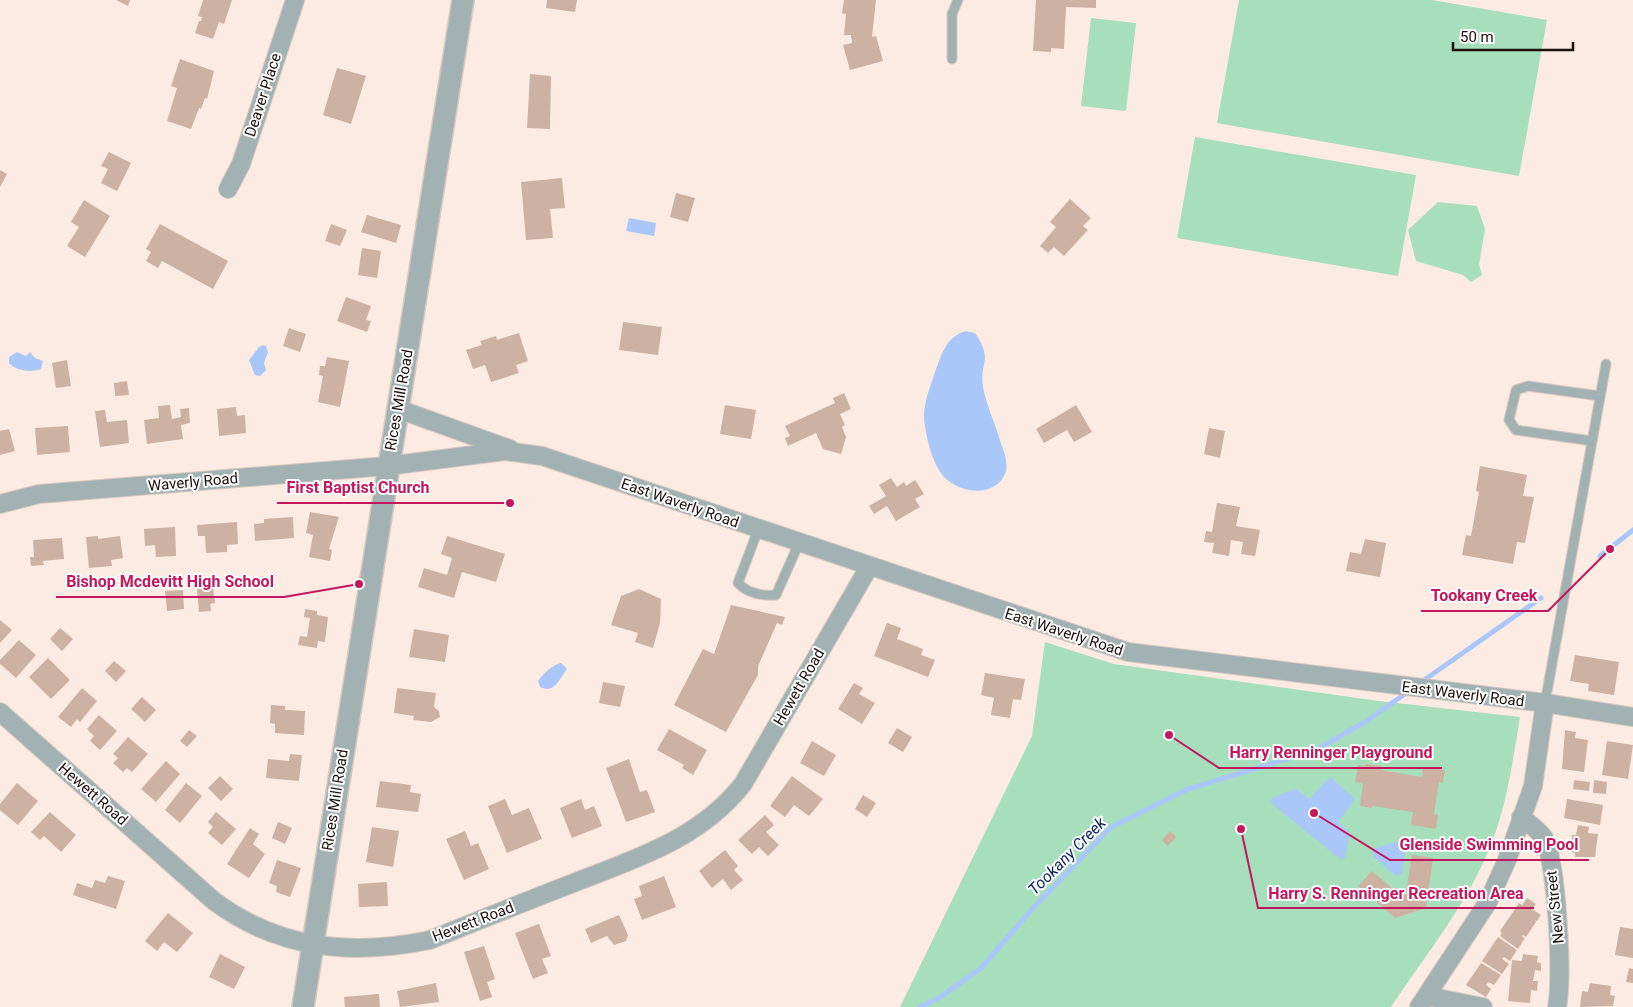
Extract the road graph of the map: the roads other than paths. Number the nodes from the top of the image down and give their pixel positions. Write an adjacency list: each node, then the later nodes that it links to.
1 (295, 0): 5 (street, Deaver Place)
2 (463, 0): 8 (street, Rices Mill Road)
3 (958, 0): 4 (lane)
4 (952, 59)
5 (228, 188)
6 (1606, 364): 7 (lane)
7 (1600, 396): 9 (lane); 9 (lane)
8 (398, 409): 10 (street, East Waverly Road); 11 (street, Rices Mill Road)
9 (1592, 441): 16 (lane)
10 (517, 452): 11 (street, East Waverly Road); 13 (street, East Waverly Road)
11 (387, 466): 12 (street, Waverly Road); 20 (street, Rices Mill Road)
12 (0, 504)
13 (758, 530): 14 (street, East Waverly Road); 14 (lane)
14 (799, 543): 15 (street, East Waverly Road)
15 (869, 567): 16 (street, East Waverly Road); 20 (street, Hewett Road)
16 (1545, 703): 18 (street, East Waverly Road); 19 (street)
17 (0, 712): 20 (street, Hewett Road)
18 (1633, 717)
19 (1522, 817): 21 (street); 24 (street, New Street)
20 (313, 945): 22 (street, Rices Mill Road)
21 (1423, 1001): 23 (street)
22 (303, 1007)
23 (1483, 1007)
24 (1557, 1007)

